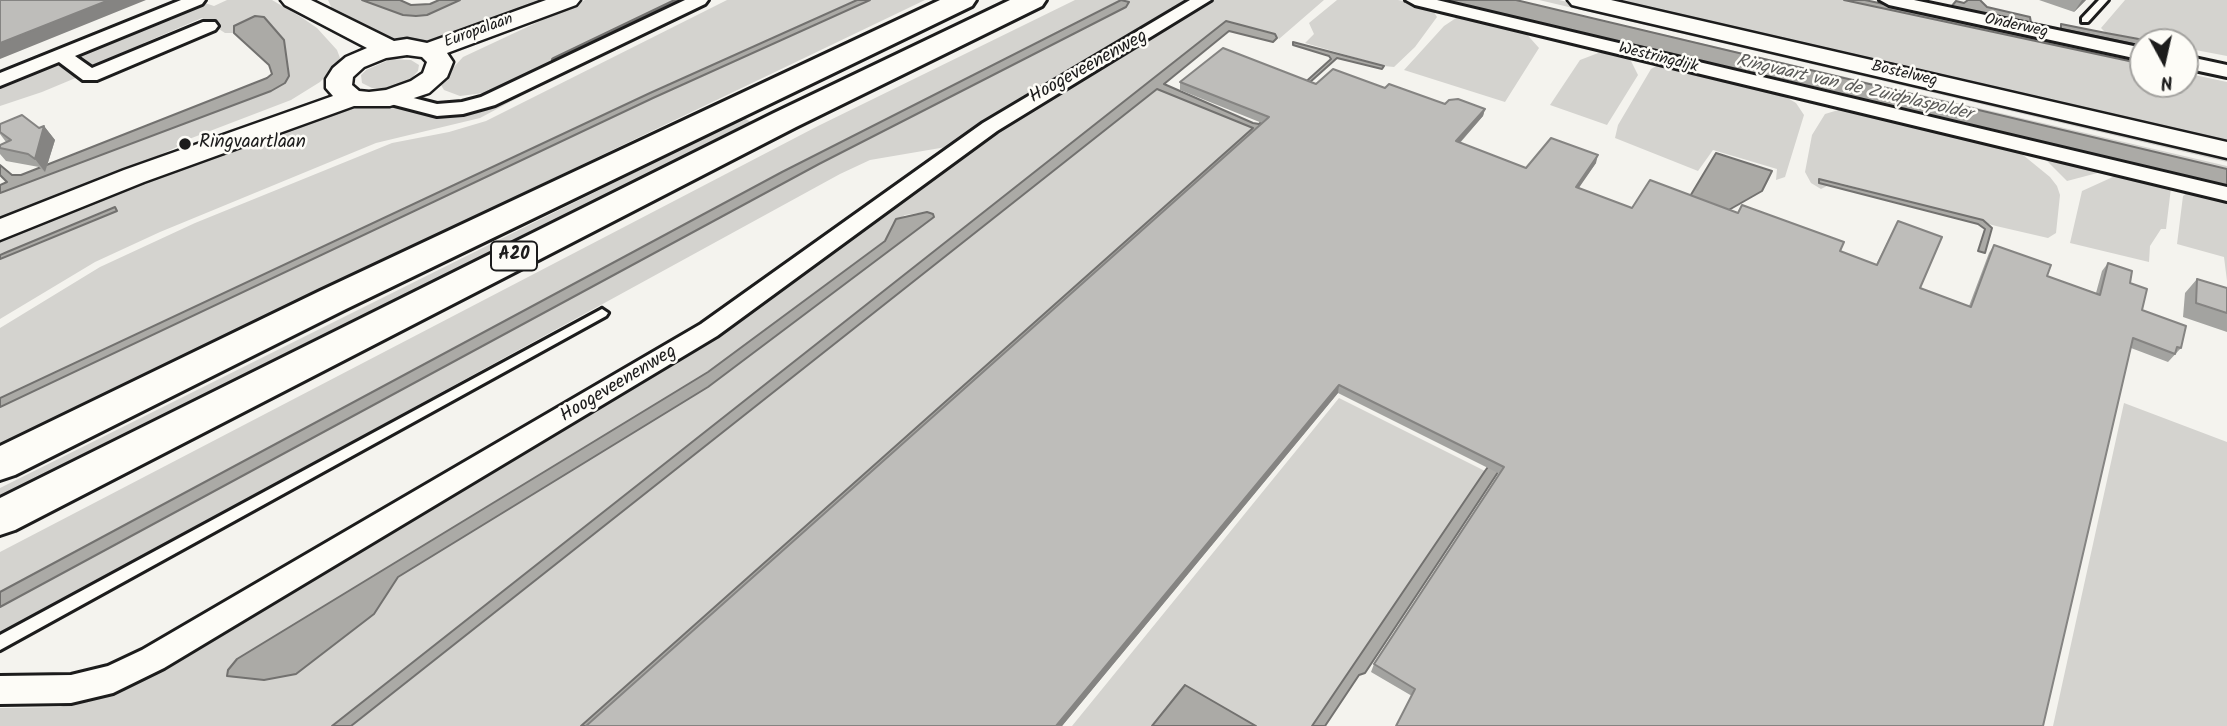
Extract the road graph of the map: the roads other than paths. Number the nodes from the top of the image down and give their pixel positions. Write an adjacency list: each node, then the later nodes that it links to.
1 (196, 0): 18 (street)
2 (293, 0): 14 (street)
3 (568, 0): 20 (street, Europalaan)
4 (574, 0): 20 (street, Europalaan)
5 (699, 0): 25 (street)
6 (962, 0): 31 (highway, A20)
7 (1032, 0): 32 (highway, A20)
8 (1202, 0): 34 (street, Hoogeveenenweg)
9 (1415, 0): 28 (street, Westringdijk)
10 (1580, 0): 27 (street, Bostelweg)
11 (1889, 0): 17 (street, Onderweg)
12 (2104, 0): 13 (lane)
13 (2085, 20)
14 (329, 21): 16 (street); 19 (street)
15 (209, 26): 18 (street)
16 (389, 49): 19 (street); 20 (street)
17 (2129, 51)
18 (61, 55): 23 (street)
19 (355, 62): 24 (street)
20 (433, 65): 25 (street); 26 (street)
21 (2199, 65): 22 (street)
22 (2227, 71)
23 (0, 80)
24 (345, 91): 26 (street); 29 (street)
25 (502, 95): 26 (street)
26 (390, 98)
27 (2227, 150)
28 (2227, 194)
29 (0, 230)
30 (602, 313): 33 (lane)
31 (0, 464)
32 (0, 518)
33 (0, 643)
34 (0, 690)

